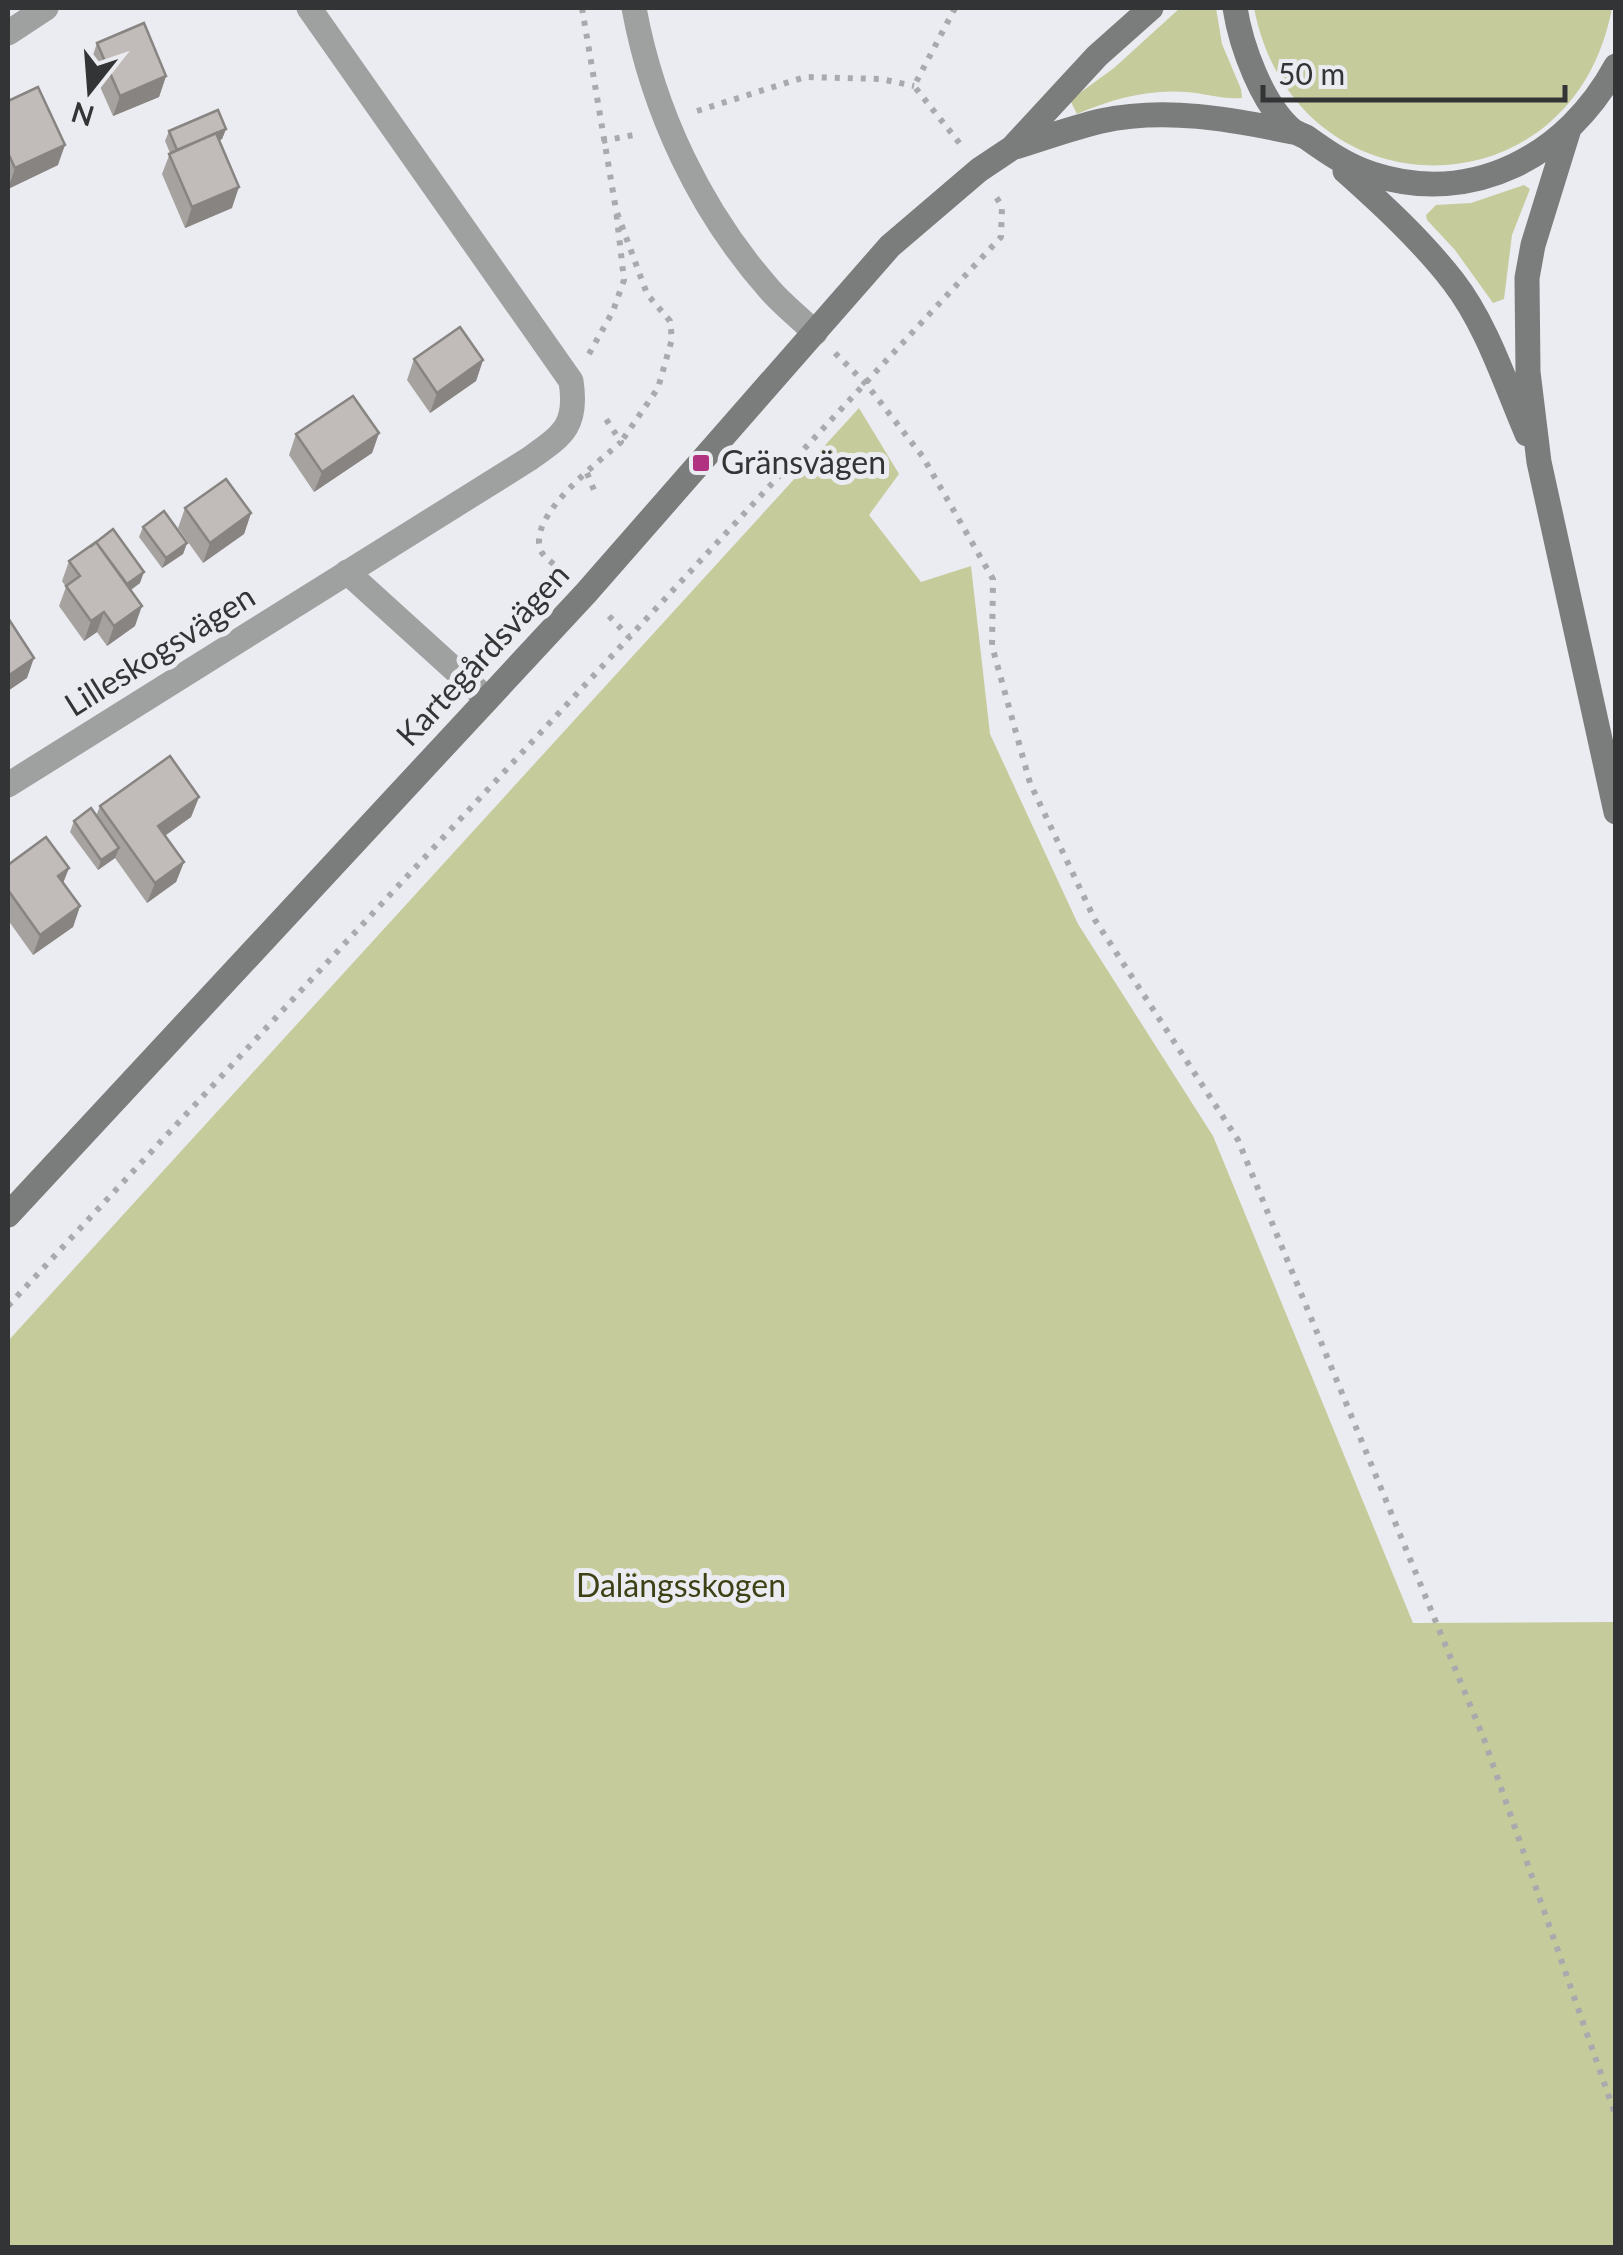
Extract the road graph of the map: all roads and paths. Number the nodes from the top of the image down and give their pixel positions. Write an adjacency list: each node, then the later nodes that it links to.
1 (46, 8): 8 (street)
2 (309, 8): 21 (street)
3 (582, 8): 15 (path)
4 (634, 8): 12 (street)
5 (954, 8): 11 (path)
6 (1150, 8): 16 (street, Kartegårdsvägen)
7 (1235, 8): 13 (street)
8 (8, 33)
9 (1616, 66): 10 (street)
10 (1609, 82): 14 (street)
11 (914, 86): 12 (path); 18 (path)
12 (667, 124): 15 (path); 20 (street)
13 (1293, 132): 16 (street, Kartegårdsvägen); 17 (street)
14 (1568, 132): 17 (street); 24 (street)
15 (602, 141): 19 (path)
16 (1012, 148): 18 (street, Kartegårdsvägen)
17 (1318, 148): 24 (street)
18 (978, 170): 20 (street, Kartegårdsvägen); 22 (path)
19 (616, 210): 21 (path); 23 (path)
20 (816, 332): 22 (path); 28 (street, Kartegårdsvägen)
21 (571, 381): 23 (path); 27 (street, Lilleskogsvägen)
22 (866, 386): 29 (path); 35 (path)
23 (621, 442): 25 (path)
24 (1538, 462): 32 (street)
25 (587, 474): 26 (path); 28 (path)
26 (594, 490)
27 (347, 572): 30 (street); 31 (street, Lilleskogsvägen)
28 (586, 592): 29 (path); 30 (street, Kartegårdsvägen)
29 (629, 636): 34 (path)
30 (487, 699): 33 (street, Kartegårdsvägen)
31 (8, 784)
32 (1616, 812)
33 (8, 1214)
34 (8, 1306)
35 (1616, 2117)

